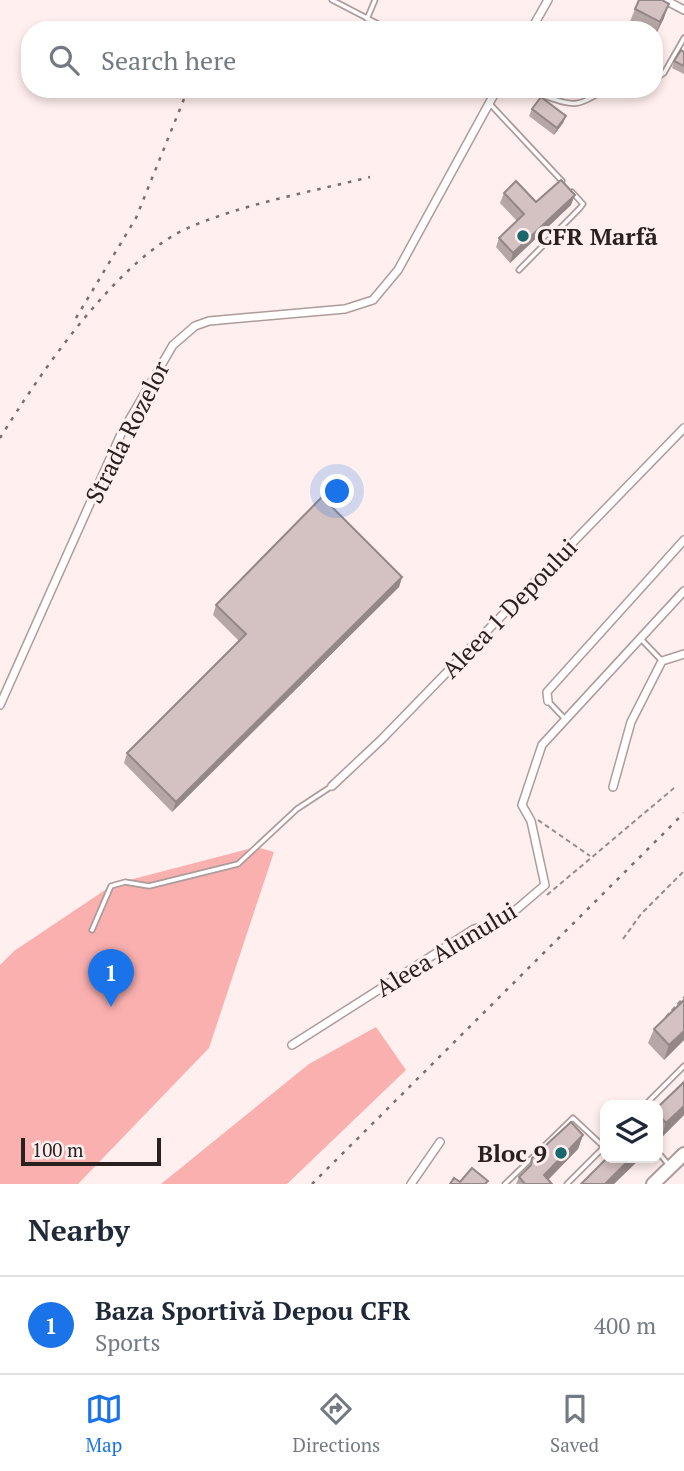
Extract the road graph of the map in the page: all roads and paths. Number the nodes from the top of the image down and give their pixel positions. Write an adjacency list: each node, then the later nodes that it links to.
1 (332, 0): 6 (lane)
2 (375, 0): 6 (lane)
3 (548, 0): 8 (street)
4 (665, 0): 5 (street)
5 (684, 10)
6 (367, 19): 7 (lane)
7 (371, 21)
8 (536, 21)
9 (684, 38): 10 (lane)
10 (663, 75)
11 (492, 98): 14 (street, Strada Rozelor)
12 (550, 98): 13 (lane)
13 (591, 98)
14 (489, 103): 15 (lane); 23 (street, Strada Rozelor)
15 (519, 270)
16 (684, 428): 25 (street, Aleea 1 Depoului)
17 (684, 540): 22 (street)
18 (684, 590): 19 (street, Aleea Alunului)
19 (640, 637): 21 (lane); 24 (street, Aleea Alunului)
20 (684, 654): 21 (street)
21 (662, 661): 26 (street)
22 (548, 701): 24 (lane)
23 (0, 705)
24 (565, 719): 28 (street, Aleea Alunului)
25 (332, 786): 32 (lane)
26 (613, 787)
27 (674, 788): 29 (path)
28 (531, 821): 29 (path); 31 (street, Aleea Alunului)
29 (591, 857): 31 (path)
30 (684, 871): 33 (path)
31 (532, 896): 36 (street, Aleea Alunului)
32 (92, 930)
33 (622, 939)
34 (684, 997): 35 (path)
35 (662, 1021)
36 (292, 1045)
37 (684, 1066): 38 (lane)
38 (650, 1100)
39 (440, 1142): 45 (street)
40 (600, 1142): 46 (lane)
41 (600, 1150): 47 (lane)
42 (684, 1154): 44 (main road)
43 (663, 1158): 44 (lane)
44 (671, 1167): 48 (main road)
45 (411, 1184)
46 (505, 1184)
47 (567, 1184)
48 (653, 1184)

